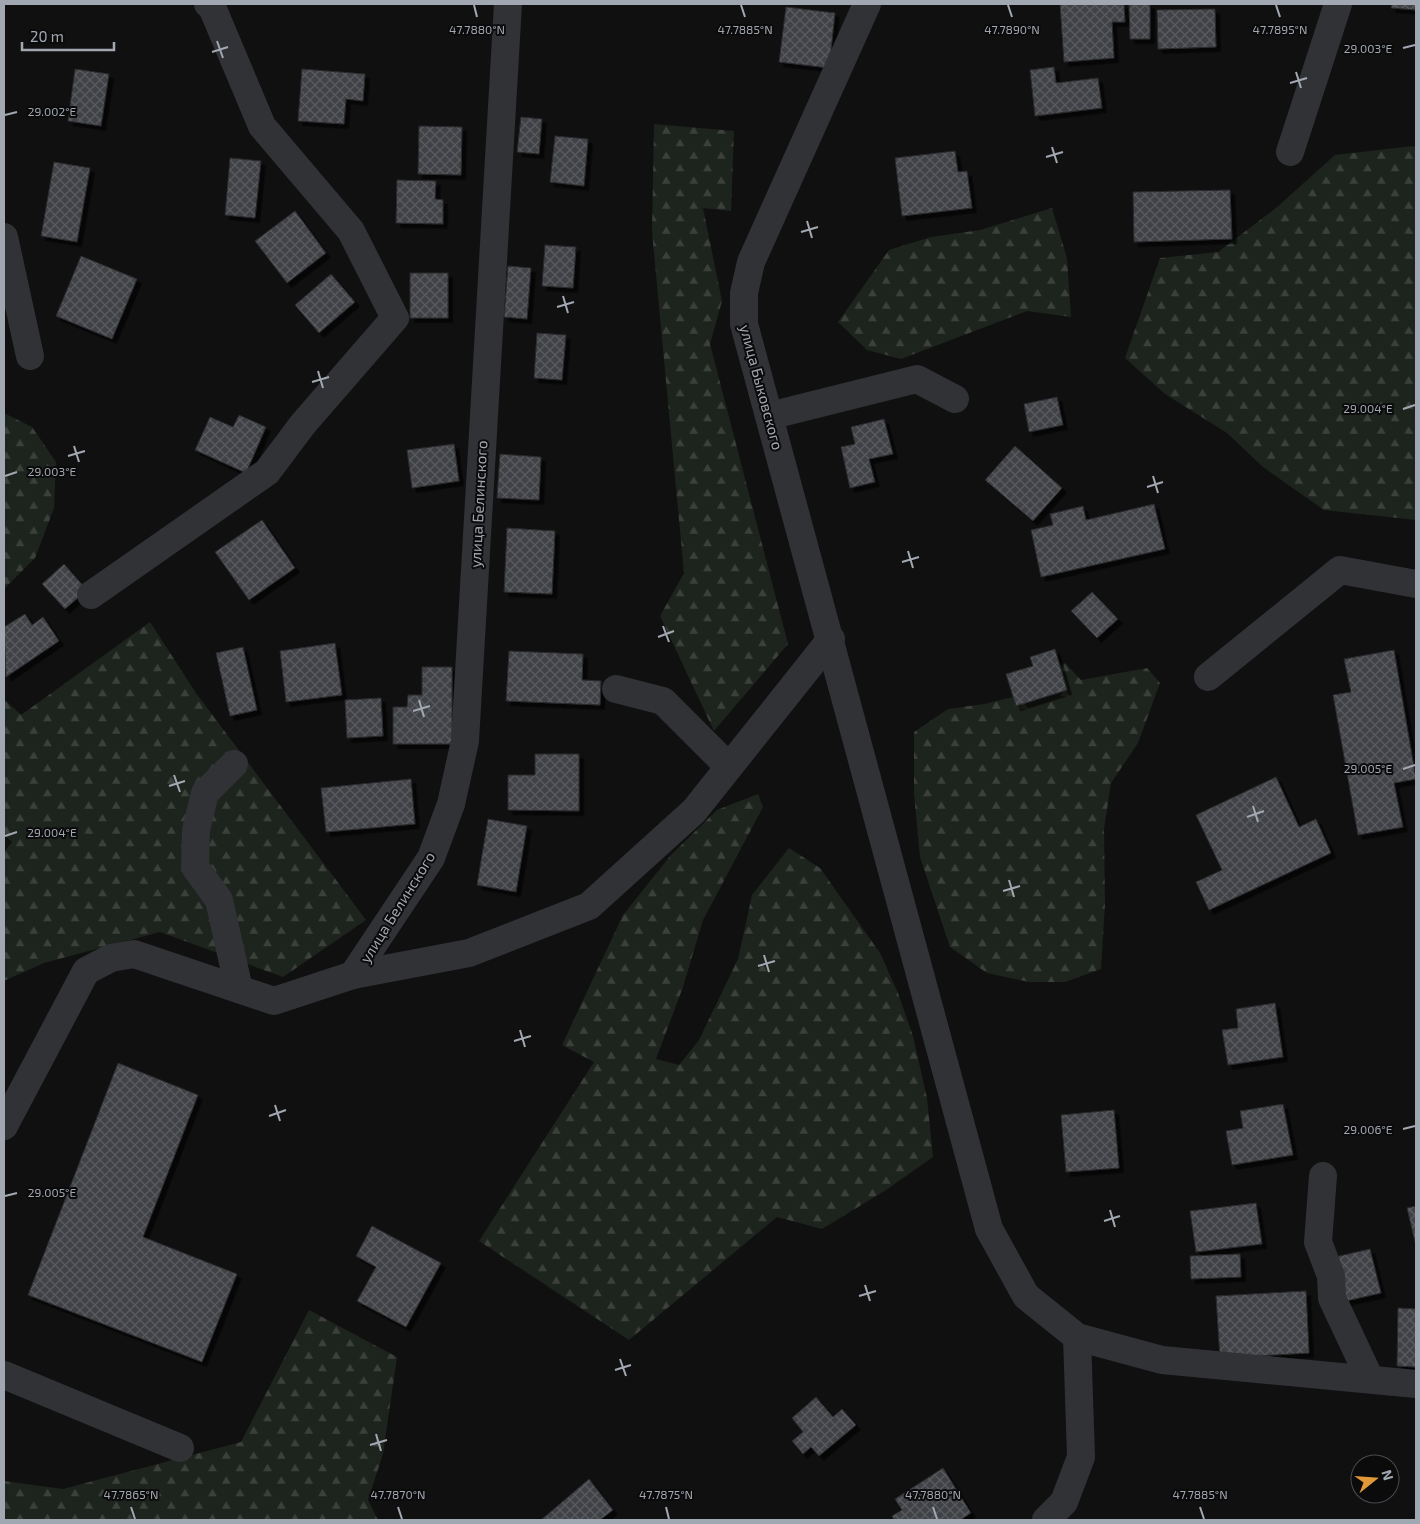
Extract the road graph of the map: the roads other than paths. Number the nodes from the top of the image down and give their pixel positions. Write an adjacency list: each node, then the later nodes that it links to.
1 (208, 4): 11 (street)
2 (508, 4): 17 (street, улица Белинского)
3 (867, 4): 9 (street, улица Быковского)
4 (1338, 4): 5 (street)
5 (1290, 152)
6 (4, 237): 7 (street)
7 (30, 356)
8 (955, 399): 9 (street)
9 (770, 416): 12 (street, улица Быковского)
10 (1416, 584): 13 (street)
11 (91, 596)
12 (831, 639): 16 (street); 21 (street, улица Быковского)
13 (1208, 677)
14 (616, 689): 16 (street)
15 (234, 764): 18 (street)
16 (729, 767): 17 (street)
17 (353, 975): 18 (street)
18 (239, 989): 19 (street)
19 (4, 1126)
20 (1323, 1176): 23 (street)
21 (1077, 1337): 23 (street); 26 (street)
22 (4, 1375): 25 (street)
23 (1370, 1379): 24 (street)
24 (1416, 1384)
25 (180, 1448)
26 (1046, 1520)

